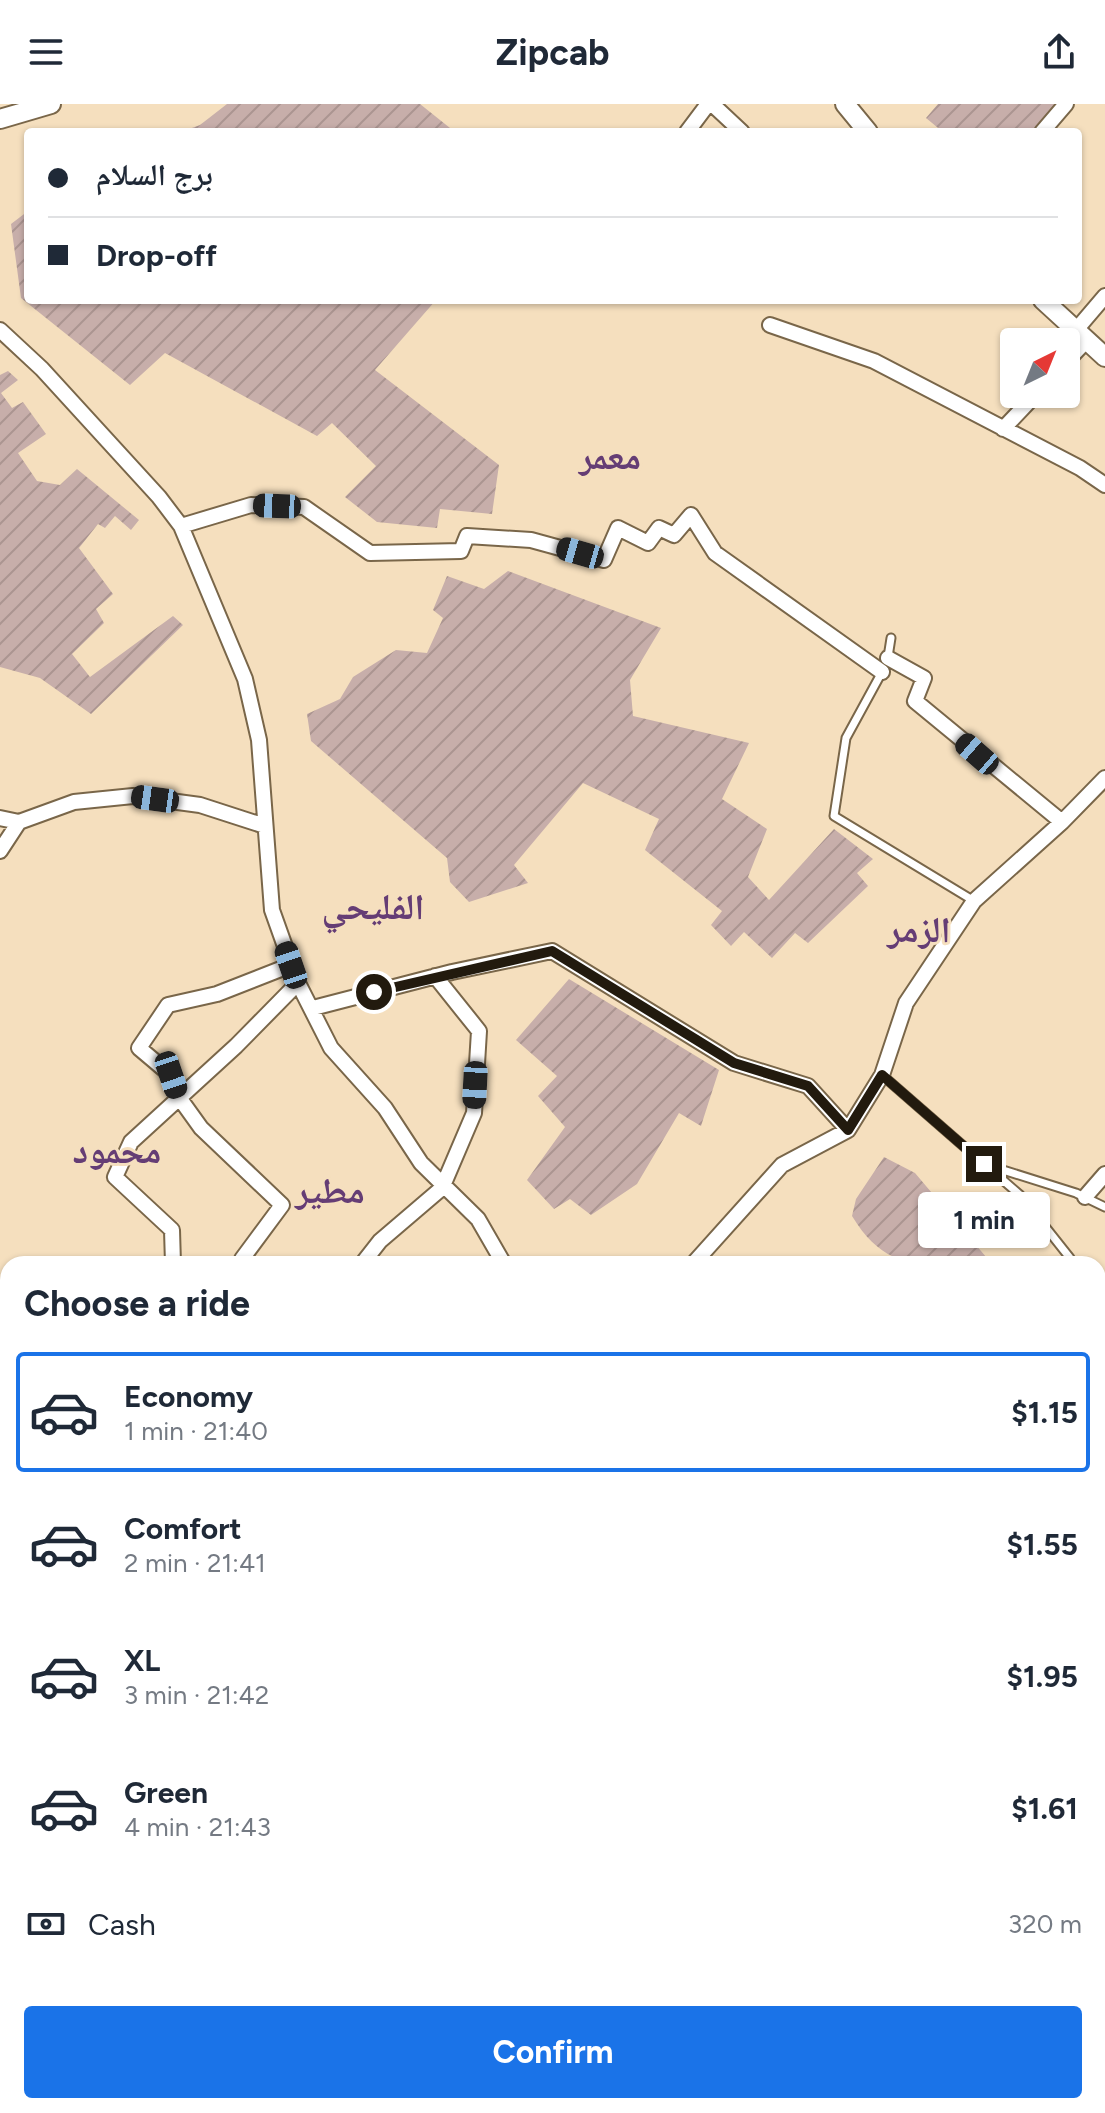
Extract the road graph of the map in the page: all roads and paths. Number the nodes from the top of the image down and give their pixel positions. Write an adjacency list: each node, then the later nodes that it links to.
1 (51, 104): 5 (main road)
2 (710, 104): 6 (street); 7 (street)
3 (845, 104): 8 (main road)
4 (1066, 104): 9 (street)
5 (0, 119)
6 (690, 128)
7 (737, 128)
8 (865, 128)
9 (1045, 128)
10 (1105, 296): 14 (street)
11 (1047, 304): 14 (main road)
12 (770, 325): 17 (street)
13 (0, 330): 19 (street)
14 (1081, 335): 15 (main road)
15 (1105, 357)
16 (1023, 408): 17 (street)
17 (1003, 429): 18 (street)
18 (1105, 485)
19 (181, 526): 22 (street); 27 (street)
20 (891, 638): 21 (lane)
21 (888, 658): 22 (lane); 26 (street)
22 (882, 672): 29 (lane)
23 (1105, 778): 26 (street)
24 (0, 818): 25 (street)
25 (19, 822): 27 (street); 28 (street)
26 (1062, 822): 29 (street)
27 (265, 826): 30 (street)
28 (0, 851)
29 (974, 901): 34 (street)
30 (291, 965): 32 (street); 35 (street)
31 (435, 976): 33 (street); 36 (street); 39 (street)
32 (298, 983): 33 (street); 35 (street)
33 (313, 1008): 39 (street)
34 (882, 1075): 36 (street); 37 (lane)
35 (178, 1096): 42 (street); 43 (street)
36 (848, 1130): 46 (street)
37 (984, 1164): 40 (lane); 47 (lane)
38 (1105, 1174): 40 (street)
39 (442, 1188): 44 (street); 45 (street)
40 (1085, 1197): 41 (lane)
41 (1105, 1207)
42 (173, 1256)
43 (244, 1256)
44 (368, 1256)
45 (499, 1256)
46 (700, 1256)
47 (1068, 1256)

